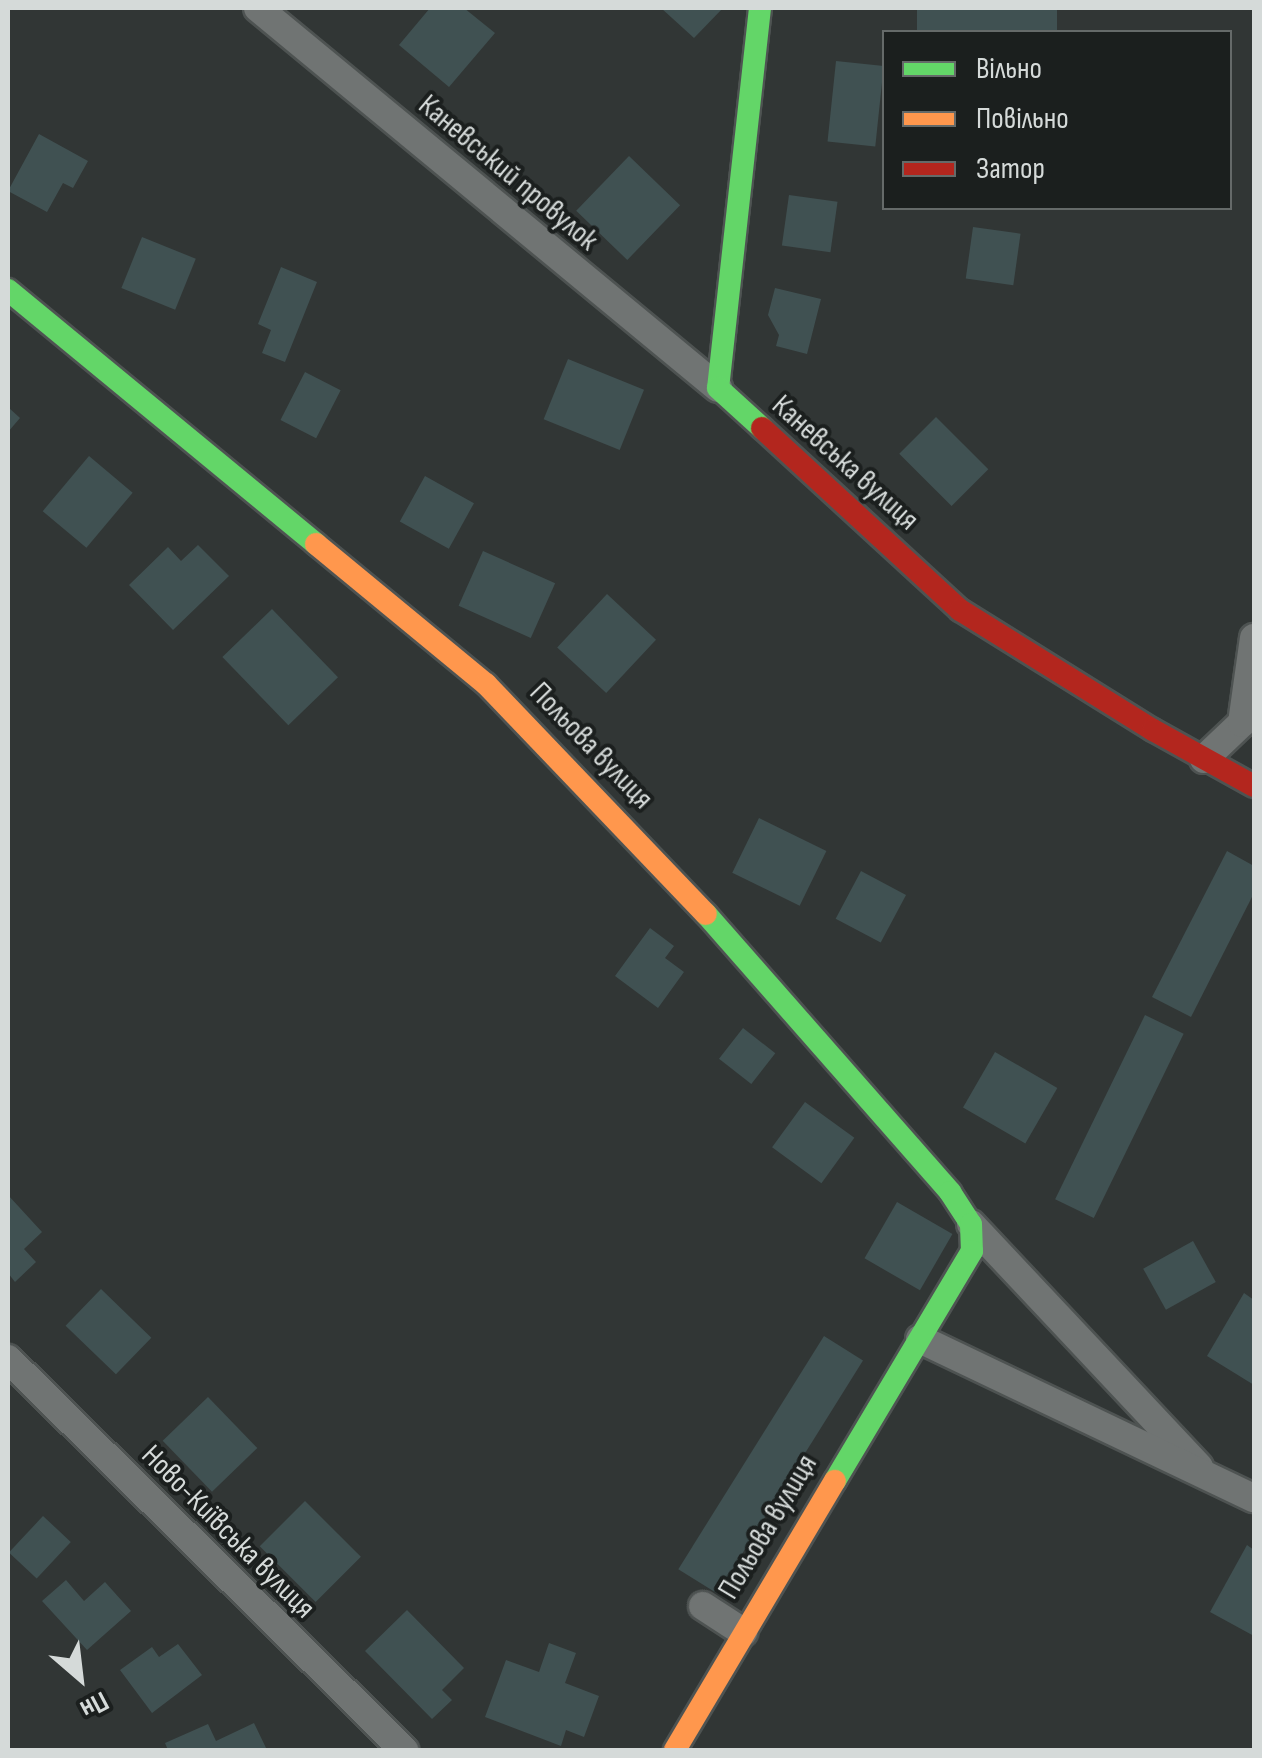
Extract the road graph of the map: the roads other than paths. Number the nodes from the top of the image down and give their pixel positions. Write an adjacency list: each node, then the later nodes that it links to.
1 (258, 8): 4 (street, Каневський провулок)
2 (760, 8): 4 (street)
3 (8, 290): 8 (street, Польова вулиця)
4 (718, 388): 6 (street, Каневська вулиця)
5 (1254, 638): 6 (street)
6 (1204, 758): 7 (street, Каневська вулиця)
7 (1254, 786)
8 (971, 1224): 9 (street, Польова вулиця); 11 (street)
9 (920, 1339): 11 (street); 14 (street, Польова вулиця)
10 (8, 1359): 15 (street, Ново-Київська вулиця)
11 (1210, 1479): 12 (street)
12 (1254, 1498)
13 (703, 1606): 14 (street)
14 (743, 1632): 16 (street, Польова вулиця)
15 (404, 1750)
16 (675, 1750)

